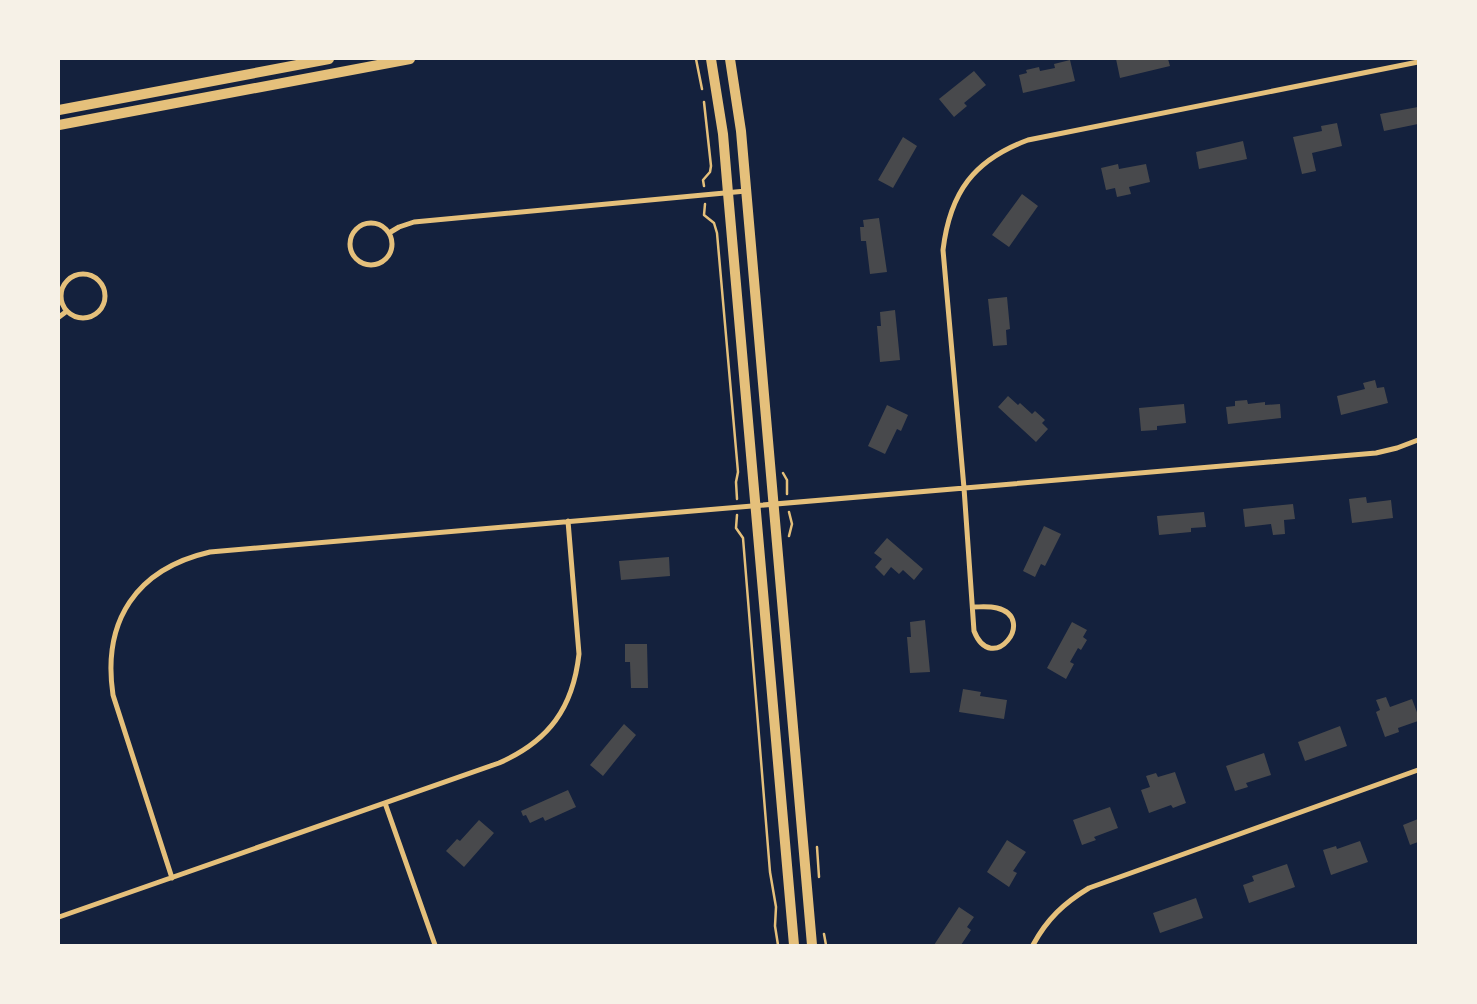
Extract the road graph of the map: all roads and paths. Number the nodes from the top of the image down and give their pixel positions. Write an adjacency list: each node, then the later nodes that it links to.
1 (329, 59): 6 (main road)
2 (410, 59): 7 (main road)
3 (711, 59): 9 (main road)
4 (730, 59): 8 (main road)
5 (1418, 62): 14 (street)
6 (59, 110)
7 (59, 125)
8 (746, 191): 9 (street); 15 (main road)
9 (728, 193): 10 (street); 16 (main road)
10 (389, 233): 10 (street)
11 (67, 310): 11 (street); 12 (street)
12 (59, 317)
13 (1418, 440): 14 (street)
14 (964, 488): 15 (street); 18 (street)
15 (774, 504): 16 (street); 25 (main road)
16 (756, 505): 17 (street); 24 (main road)
17 (568, 521): 20 (street); 21 (street)
18 (973, 607): 18 (street)
19 (1418, 770): 26 (street)
20 (385, 804): 21 (street); 23 (street)
21 (172, 878): 22 (street)
22 (59, 918)
23 (435, 945)
24 (794, 945)
25 (812, 945)
26 (1033, 945)

